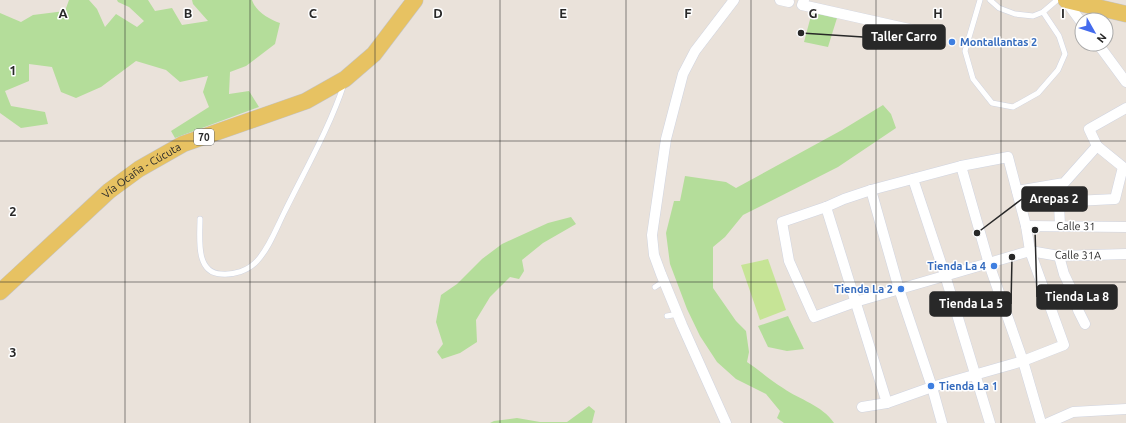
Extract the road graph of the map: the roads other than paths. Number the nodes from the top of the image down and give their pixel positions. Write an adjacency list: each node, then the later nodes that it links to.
1 (415, 0): 13 (main road, Vía Ocaña - Cúcuta / 70)
2 (734, 0): 31 (street)
3 (804, 0): 11 (street)
4 (980, 0): 8 (lane)
5 (990, 0): 8 (lane)
6 (1057, 0): 8 (lane)
7 (1066, 0): 9 (street); 10 (main road)
8 (1043, 12)
9 (1075, 12)
10 (1126, 14)
11 (927, 33)
12 (1104, 52): 14 (street)
13 (345, 79): 22 (lane); 34 (main road, Vía Ocaña - Cúcuta / 70)
14 (1126, 82)
15 (1126, 108): 16 (street)
16 (1097, 146): 20 (street); 24 (street)
17 (961, 166): 18 (street); 20 (street); 29 (street)
18 (913, 179): 19 (street); 30 (street)
19 (871, 190): 21 (street); 33 (street)
20 (1017, 191): 23 (street)
21 (826, 207): 35 (street); 35 (street)
22 (200, 219)
23 (1026, 226): 24 (street, Calle 31); 26 (street)
24 (1060, 226): 25 (street, Calle 31)
25 (1126, 227)
26 (1030, 251): 28 (street, Calle 31A); 29 (street); 39 (street)
27 (1126, 254): 28 (street, Calle 31A)
28 (1059, 256): 38 (street)
29 (989, 264): 30 (street); 39 (street)
30 (946, 276): 33 (street); 40 (street)
31 (664, 281): 32 (lane); 36 (street)
32 (655, 288)
33 (899, 289): 35 (street); 41 (street)
34 (0, 292)
35 (855, 302): 42 (street)
36 (678, 314): 37 (lane); 45 (street)
37 (667, 316)
38 (1085, 324)
39 (1023, 361): 40 (street); 48 (street)
40 (975, 374): 41 (street); 47 (street)
41 (932, 387): 42 (street); 46 (street)
42 (887, 403): 43 (street)
43 (862, 406)
44 (1126, 409): 49 (street)
45 (726, 423)
46 (942, 423)
47 (990, 423)
48 (1041, 423)
49 (1048, 423)

